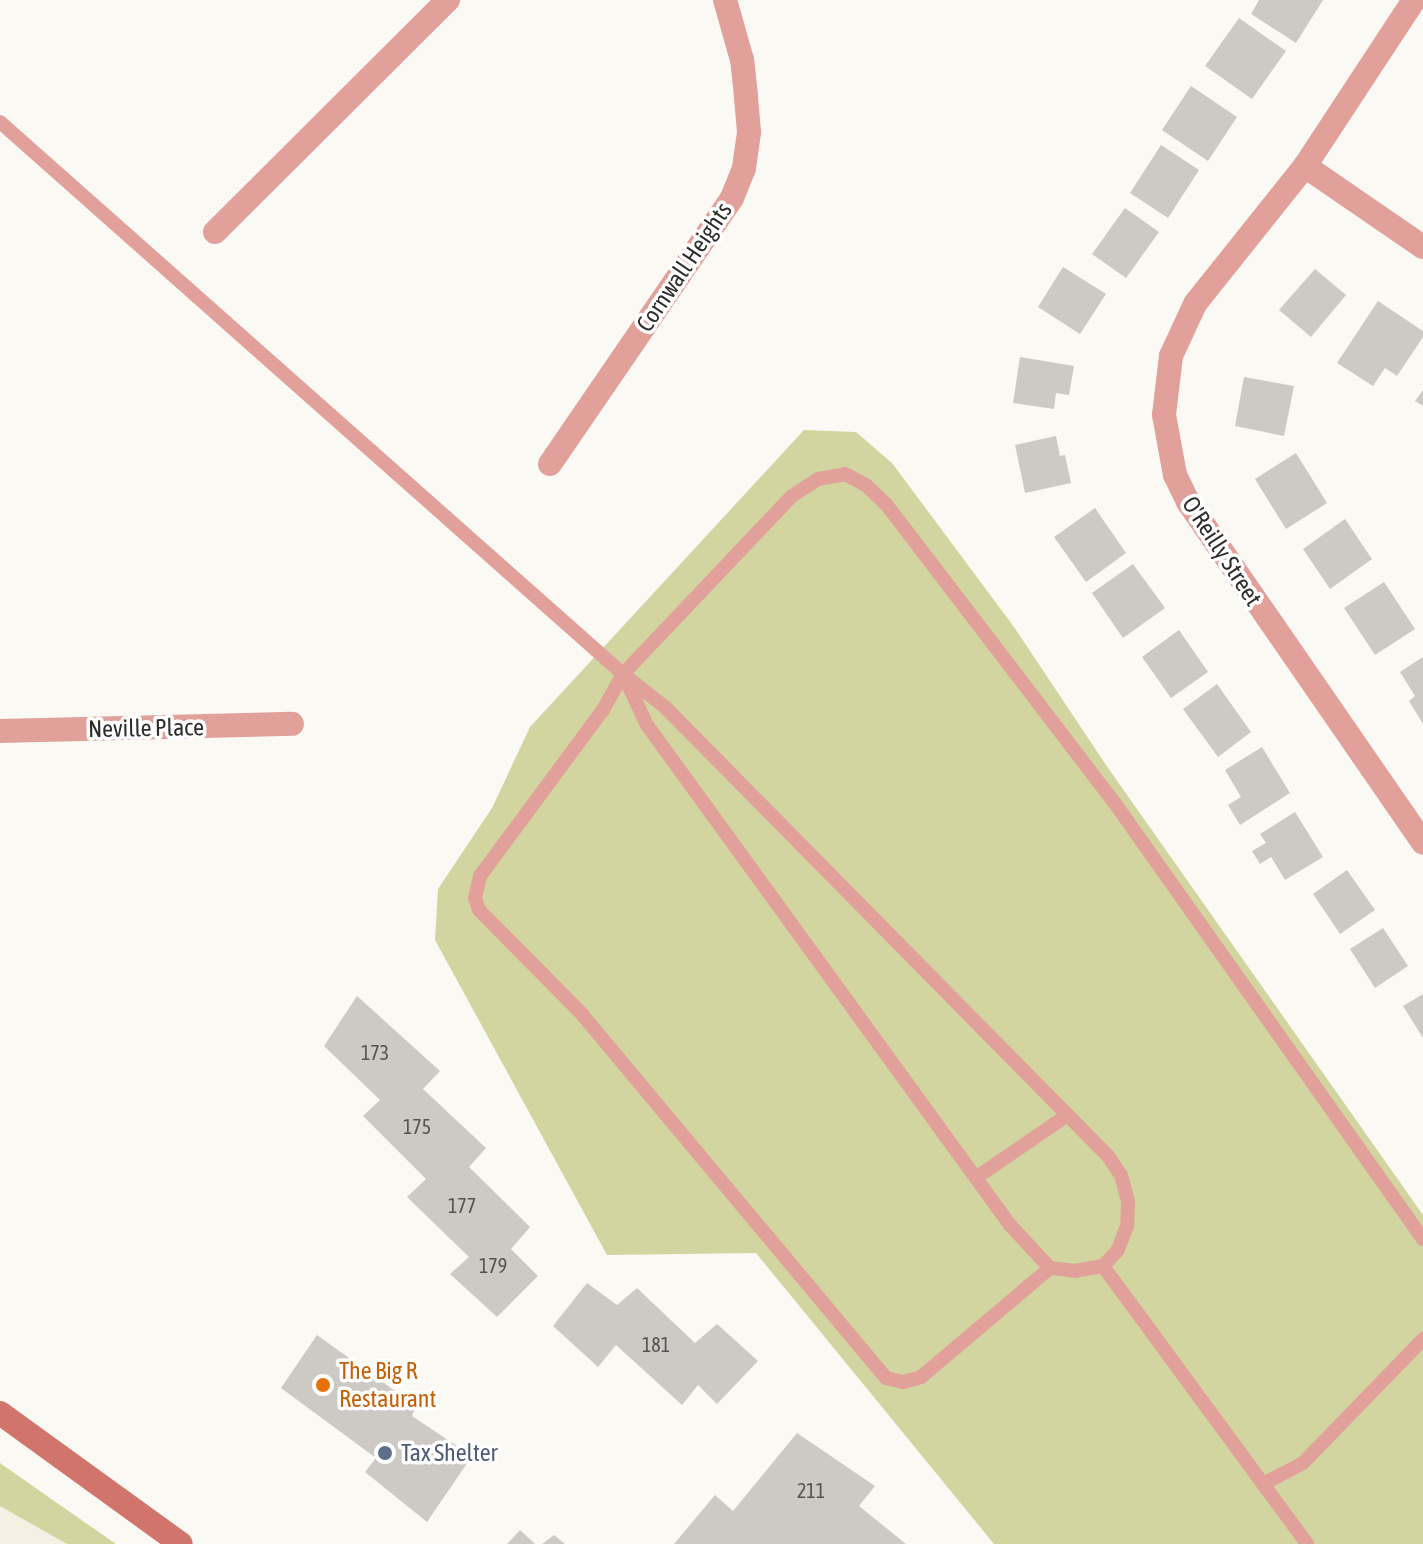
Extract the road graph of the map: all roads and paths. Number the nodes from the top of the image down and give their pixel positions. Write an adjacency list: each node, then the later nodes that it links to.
1 (448, 0): 6 (street)
2 (725, 0): 8 (street, Cornwall Heights)
3 (1414, 0): 5 (street, O'Reilly Street)
4 (0, 122): 9 (lane)
5 (1305, 166): 7 (street); 12 (street, O'Reilly Street)
6 (215, 232)
7 (1423, 247)
8 (550, 464)
9 (623, 674): 13 (lane); 14 (lane); 15 (lane); 17 (lane)
10 (292, 724): 11 (street, Neville Place)
11 (0, 731)
12 (1423, 843)
13 (1066, 1116): 14 (lane); 16 (lane)
14 (977, 1177): 17 (lane)
15 (1423, 1239)
16 (1103, 1266): 17 (lane); 20 (lane)
17 (1050, 1268)
18 (1423, 1339): 20 (lane)
19 (0, 1413): 21 (street)
20 (1263, 1484): 22 (lane)
21 (181, 1544)
22 (1307, 1544)

